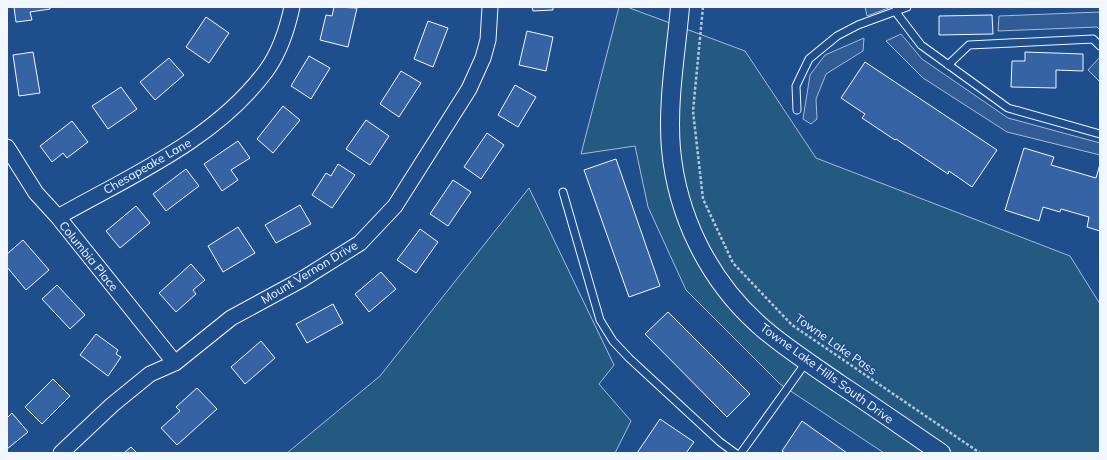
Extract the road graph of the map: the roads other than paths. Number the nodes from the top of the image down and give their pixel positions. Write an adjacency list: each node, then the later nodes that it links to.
1 (292, 7): 12 (street, Chesapeake Lane)
2 (490, 7): 14 (street, Mount Vernon Drive)
3 (680, 7): 13 (street, Towne Lake Hills South Drive)
4 (907, 7): 5 (lane)
5 (894, 11): 7 (lane); 8 (lane)
6 (1100, 46): 7 (lane)
7 (948, 64): 9 (lane)
8 (798, 110)
9 (1100, 134)
10 (7, 147): 12 (street, Columbia Place)
11 (563, 192): 16 (lane)
12 (58, 217): 14 (street, Columbia Place)
13 (807, 361): 17 (lane); 18 (street, Towne Lake Hills South Drive)
14 (175, 363): 15 (street, Mount Vernon Drive)
15 (61, 453)
16 (735, 453)
17 (742, 453)
18 (941, 453)

